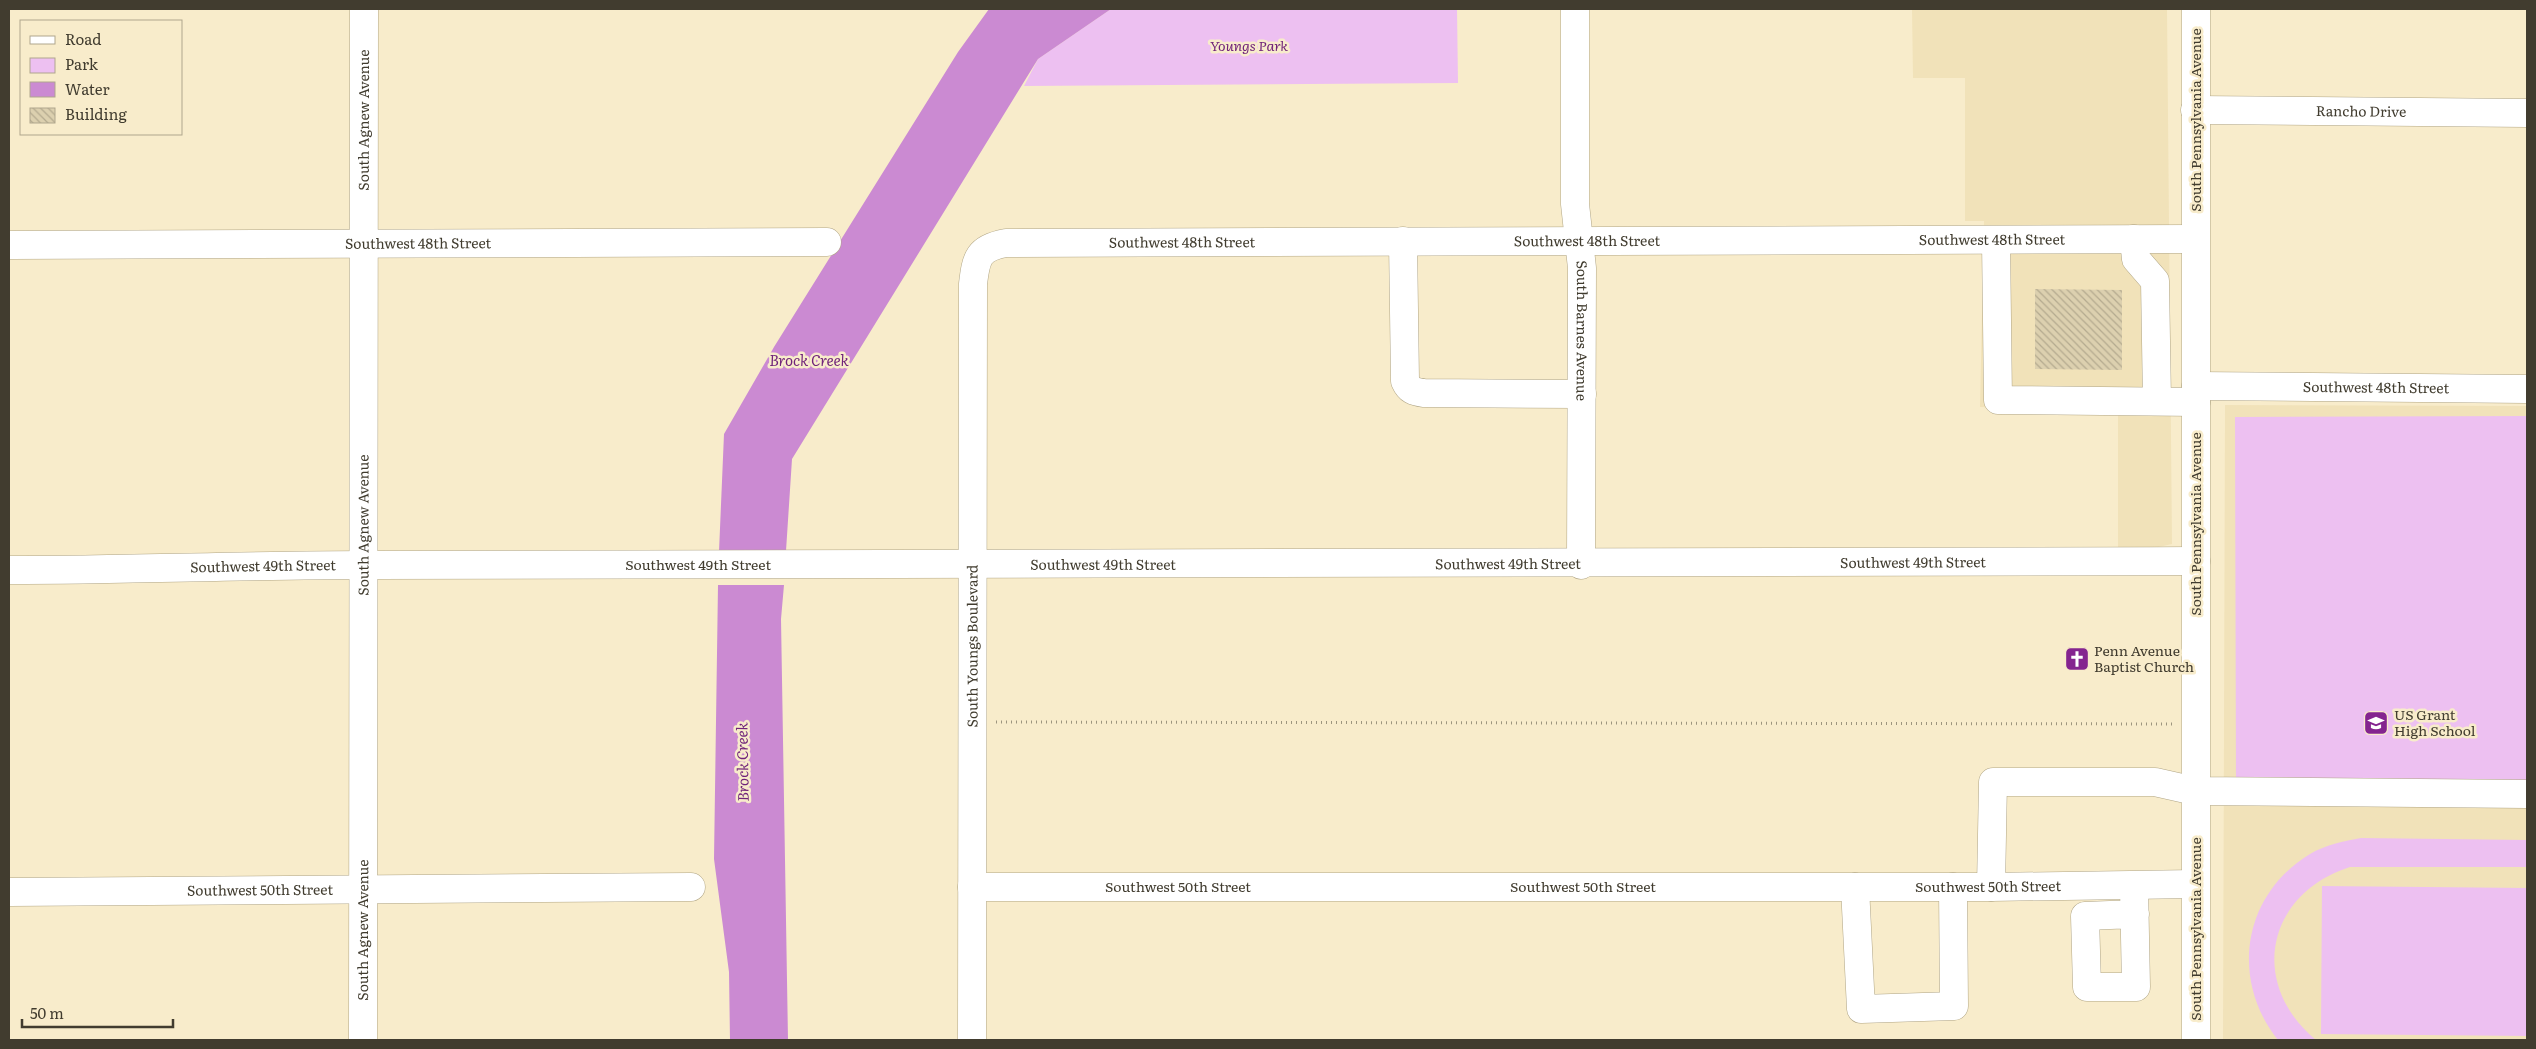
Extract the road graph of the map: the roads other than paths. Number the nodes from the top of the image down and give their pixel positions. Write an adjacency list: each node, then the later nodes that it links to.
1 (364, 9): 12 (street, South Agnew Avenue)
2 (1575, 9): 11 (street, South Barnes Avenue)
3 (2196, 9): 4 (street, South Pennsylvania Avenue)
4 (2195, 110): 5 (street, Rancho Drive); 6 (street, South Pennsylvania Avenue)
5 (2527, 113)
6 (2195, 239): 7 (street, Southwest 48th Street); 17 (street, South Pennsylvania Avenue)
7 (2134, 240): 9 (street, Southwest 48th Street); 18 (street)
8 (1403, 241): 11 (street, Southwest 48th Street); 14 (street, Southwest 48th Street); 16 (street)
9 (1996, 241): 11 (street, Southwest 48th Street); 18 (street, Southwest 48th Street)
10 (827, 242): 12 (street, Southwest 48th Street)
11 (1579, 242): 16 (street, South Barnes Avenue)
12 (363, 244): 13 (street, Southwest 48th Street); 20 (street, South Agnew Avenue)
13 (9, 245)
14 (981, 253): 21 (street, South Youngs Boulevard)
15 (2527, 389): 17 (street, Southwest 48th Street)
16 (1582, 394): 22 (street, South Barnes Avenue)
17 (2196, 394): 18 (street, Southwest 48th Street); 19 (street, South Pennsylvania Avenue)
18 (2157, 402)
19 (2196, 561): 22 (street, Southwest 49th Street); 24 (street, South Pennsylvania Avenue)
20 (362, 565): 21 (street, Southwest 49th Street); 23 (street, Southwest 49th Street); 33 (street, South Agnew Avenue)
21 (971, 565): 22 (street, Southwest 49th Street); 29 (street, South Youngs Boulevard)
22 (1581, 565)
23 (9, 570)
24 (2195, 791): 25 (street); 26 (street, South Pennsylvania Avenue); 32 (street)
25 (2527, 794)
26 (2195, 884): 27 (street, Southwest 50th Street); 38 (street, South Pennsylvania Avenue)
27 (2134, 886): 32 (street, Southwest 50th Street); 35 (street)
28 (691, 887): 33 (street, Southwest 50th Street)
29 (972, 887): 30 (street, Southwest 50th Street); 37 (street, South Youngs Boulevard)
30 (1855, 887): 31 (street, Southwest 50th Street); 31 (street)
31 (1953, 887): 32 (street, Southwest 50th Street)
32 (1991, 887)
33 (362, 889): 34 (street, Southwest 50th Street); 36 (street, South Agnew Avenue)
34 (9, 892)
35 (2135, 914)
36 (363, 1040)
37 (972, 1040)
38 (2196, 1040)

